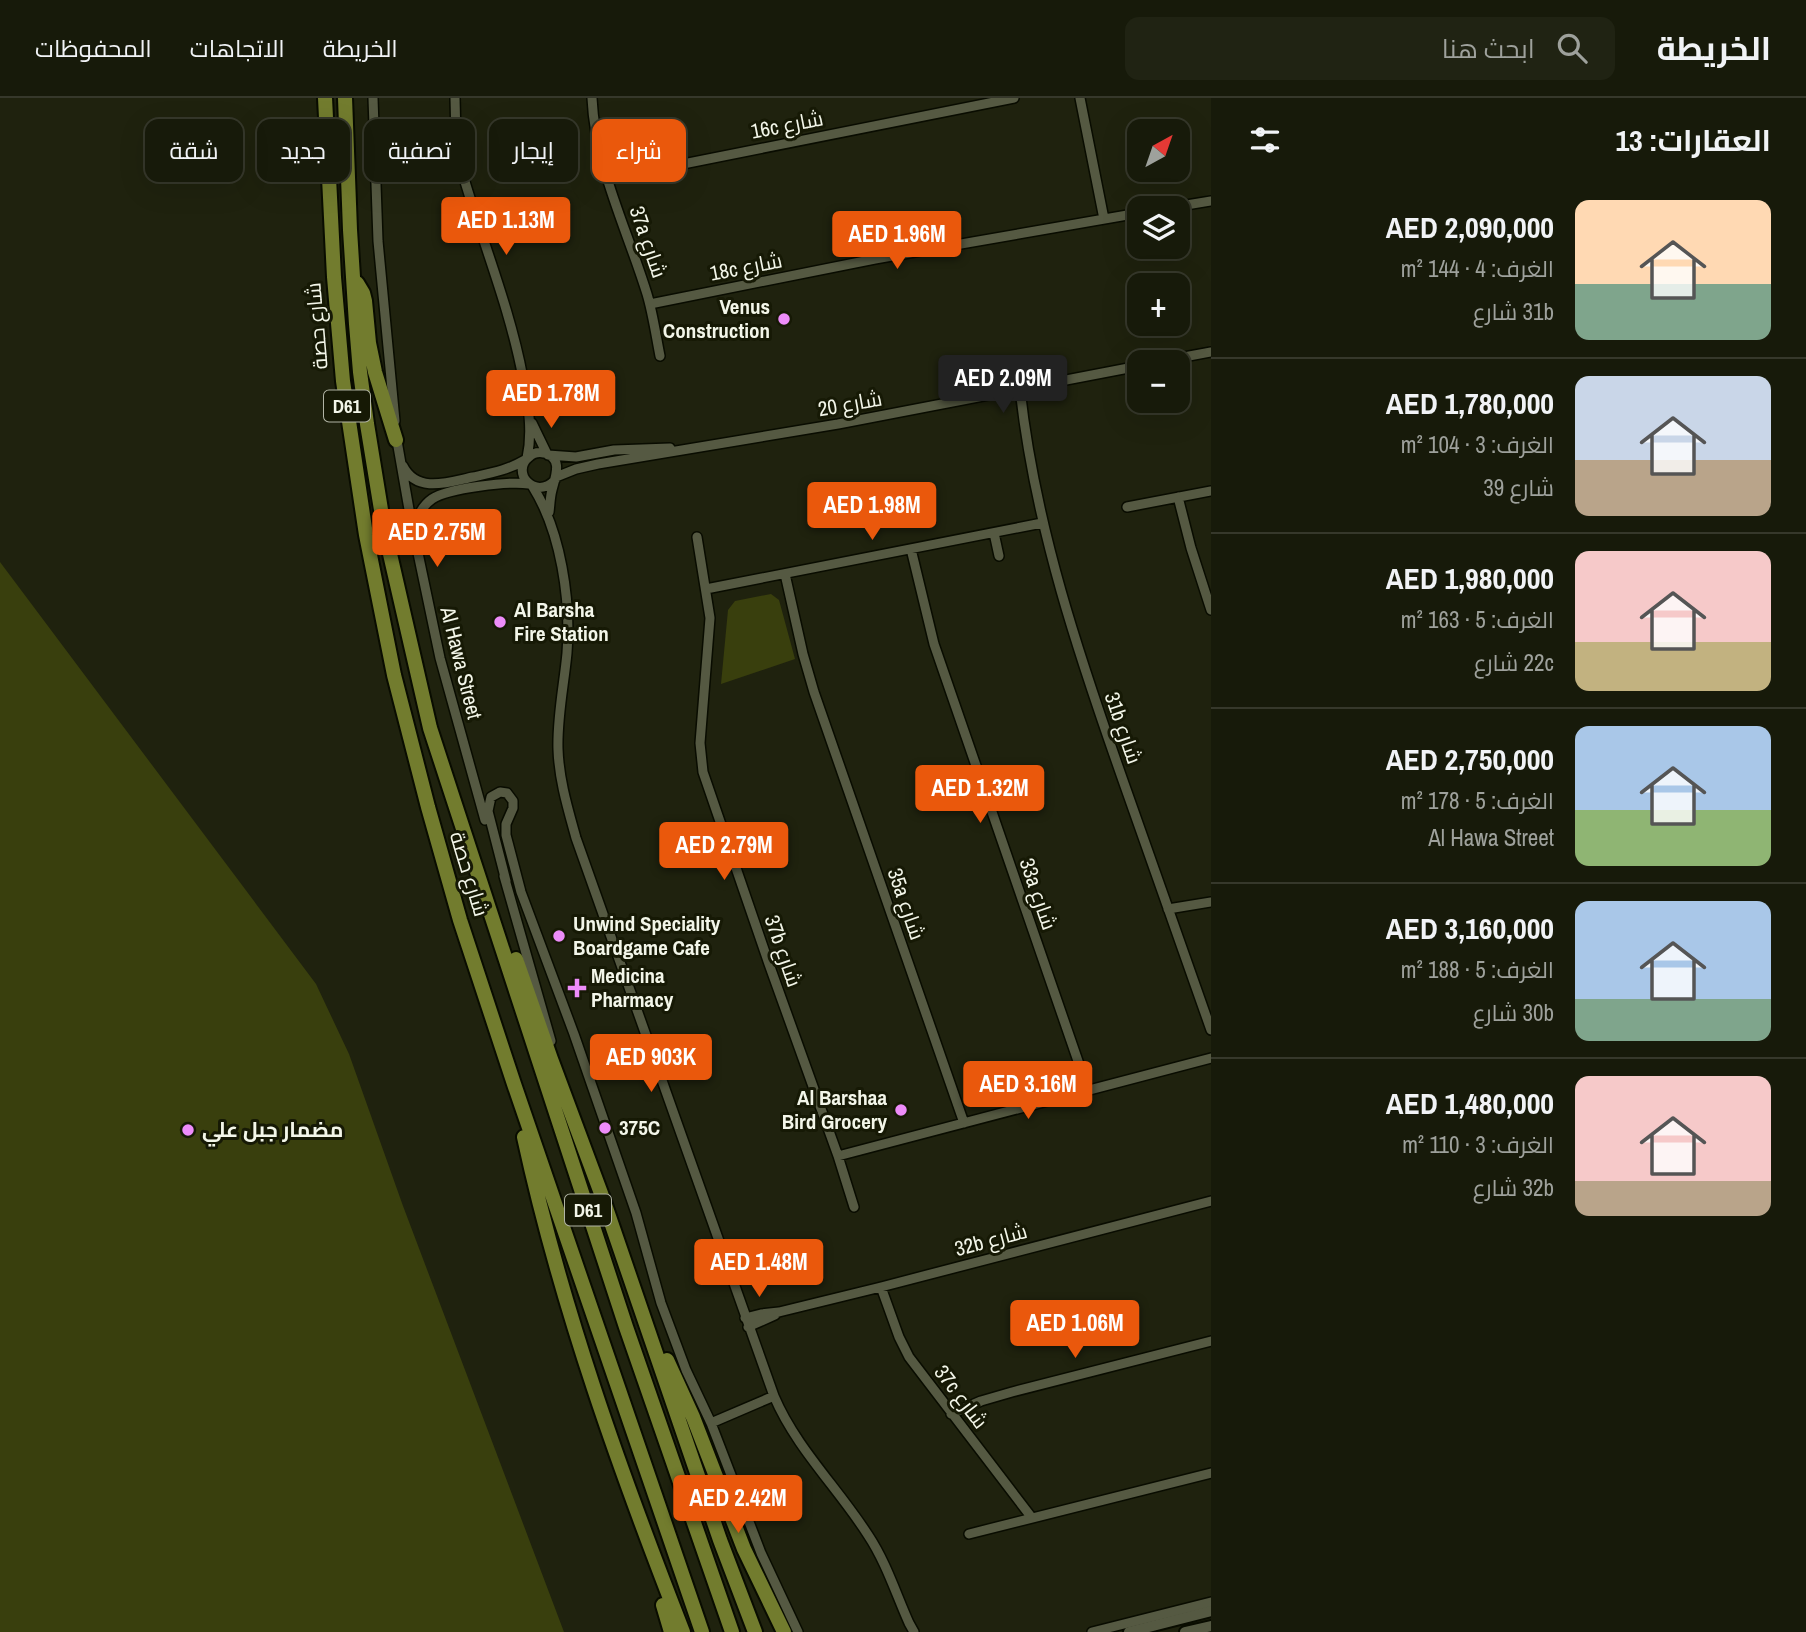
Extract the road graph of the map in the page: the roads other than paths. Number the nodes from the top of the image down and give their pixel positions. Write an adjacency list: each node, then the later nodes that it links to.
1 (325, 98): 49 (main road, شارع حصة / D61)
2 (345, 98): 15 (main road, شارع حصة / D61)
3 (373, 98): 23 (street, Al Hawa Street)
4 (455, 98): 22 (street)
5 (592, 98): 8 (street, 37a شارع)
6 (1014, 98): 9 (street, 16c شارع)
7 (1080, 98): 14 (street)
8 (594, 119)
9 (686, 163)
10 (609, 182): 16 (street, 37a شارع)
11 (1211, 201): 12 (street)
12 (1190, 204)
13 (1127, 215): 14 (street, 18c شارع)
14 (1104, 219): 16 (street, 18c شارع)
15 (354, 277): 23 (main road); 42 (main road, شارع حصة / D61)
16 (650, 304): 18 (street, 37a شارع)
17 (1211, 352): 19 (street)
18 (660, 356)
19 (1190, 356)
20 (1127, 368): 21 (street, شارع 20)
21 (1016, 390): 24 (street, شارع 20); 33 (street, 31b شارع)
22 (530, 419): 25 (street); 26 (street)
23 (397, 445): 26 (street); 34 (street, Al Hawa Street)
24 (689, 448): 25 (street, شارع 20); 27 (street, شارع 20)
25 (547, 454): 26 (street); 27 (street)
26 (526, 459): 28 (street)
27 (555, 478): 28 (street); 32 (street)
28 (532, 485): 32 (street); 34 (street)
29 (1211, 491): 30 (street)
30 (1178, 497): 31 (street); 41 (street)
31 (1128, 507)
32 (549, 517): 57 (street)
33 (1042, 523): 35 (street); 45 (street, 31b شارع)
34 (414, 528): 43 (street, Al Hawa Street)
35 (994, 533): 37 (street); 38 (street)
36 (697, 537): 40 (street, 37b شارع)
37 (911, 549): 39 (street); 50 (street, 33a شارع)
38 (999, 555)
39 (785, 574): 40 (street); 51 (street, 35a شارع)
40 (706, 589): 52 (street, 37b شارع)
41 (1211, 610)
42 (467, 838): 48 (main road, شارع حصة / D61); 73 (main road, شارع حصة / D61)
43 (506, 881): 48 (street, Al Hawa Street); 61 (street, شارع حصة)
44 (1208, 903): 45 (street)
45 (1170, 913): 46 (street, 31b شارع)
46 (1211, 1030)
47 (1211, 1058): 50 (street)
48 (551, 1059): 56 (main road, شارع حصة / D61)
49 (514, 1084): 64 (main road); 72 (main road, شارع حصة / D61)
50 (1088, 1090): 51 (street)
51 (964, 1123): 52 (street)
52 (838, 1156): 54 (street, 37b شارع)
53 (1211, 1201): 55 (street, 32b شارع)
54 (854, 1207)
55 (881, 1287): 57 (street, 32b شارع); 60 (street, 37c شارع)
56 (644, 1315): 74 (main road, D61); 75 (main road)
57 (747, 1323): 59 (street)
58 (1211, 1340): 60 (street)
59 (774, 1396): 61 (street); 69 (street)
60 (951, 1414): 63 (street, 37c شارع)
61 (711, 1423): 76 (street)
62 (1211, 1474): 63 (street)
63 (1032, 1518): 65 (street)
64 (644, 1533): 70 (main road); 71 (main road)
65 (969, 1534)
66 (1211, 1602): 77 (street)
67 (1211, 1611): 78 (street)
68 (1211, 1626): 79 (street)
69 (911, 1629)
70 (671, 1632)
71 (682, 1632)
72 (702, 1632)
73 (732, 1632)
74 (755, 1632)
75 (784, 1632)
76 (798, 1632)
77 (1092, 1632)
78 (1129, 1632)
79 (1185, 1632)

